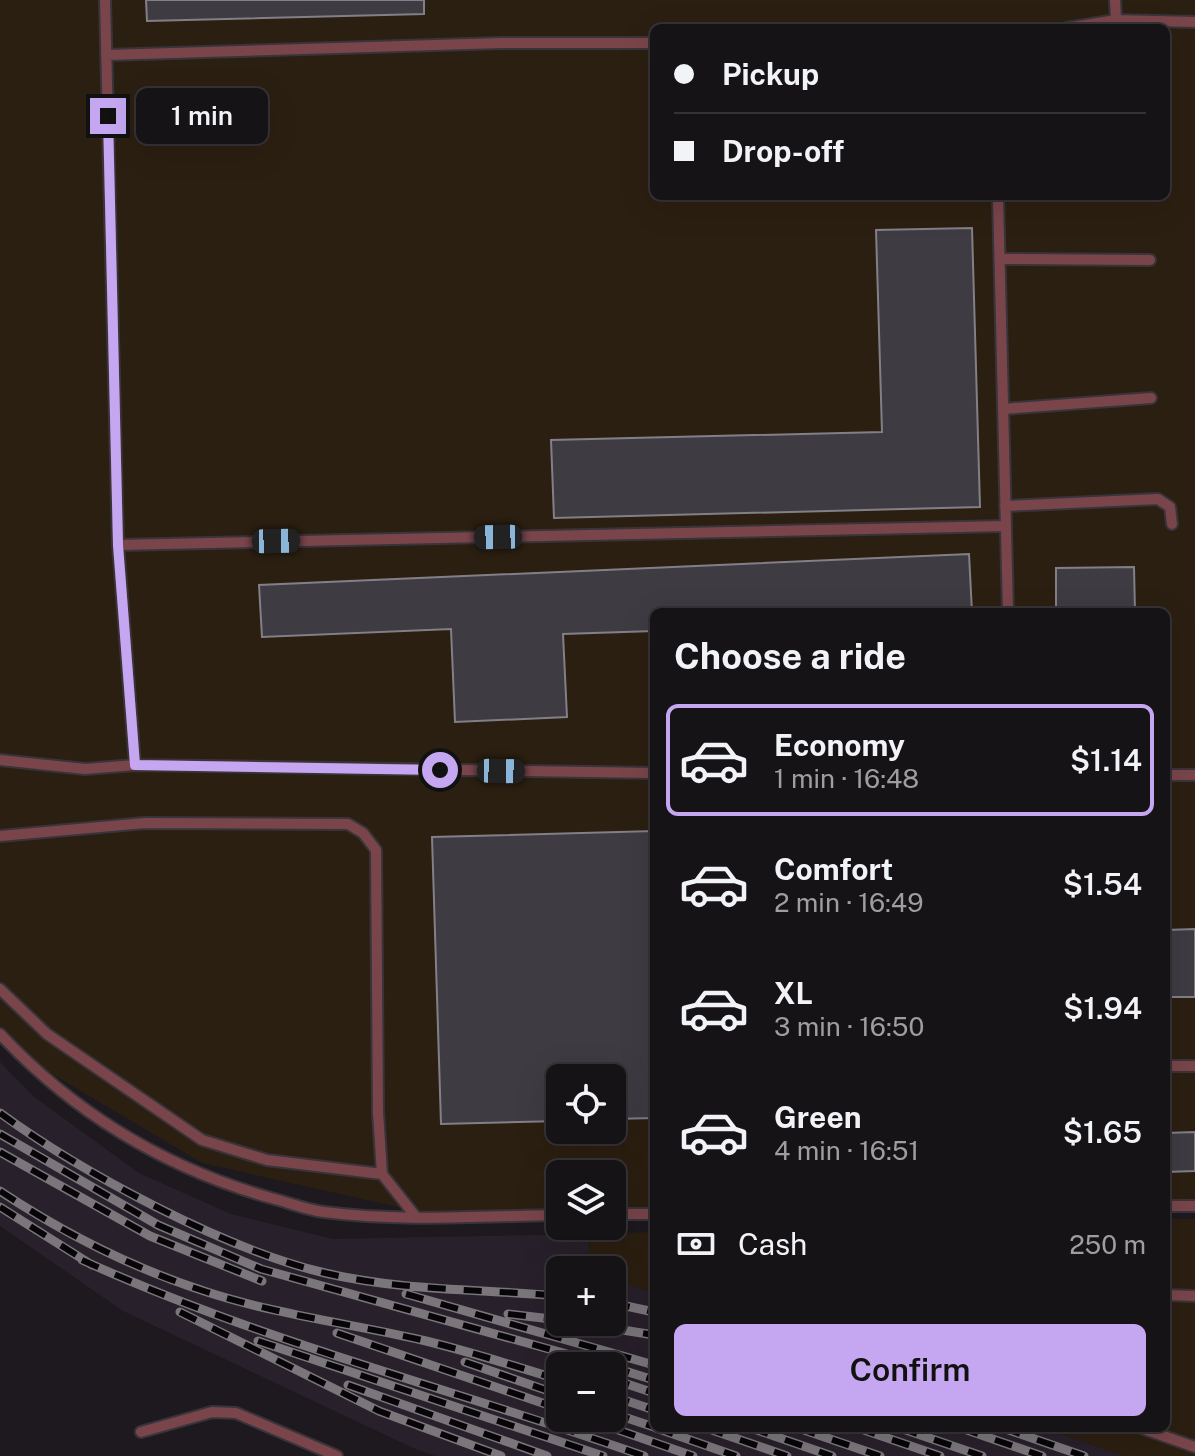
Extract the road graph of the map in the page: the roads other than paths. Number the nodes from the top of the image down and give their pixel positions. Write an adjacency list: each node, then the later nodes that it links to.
1 (105, 0): 7 (lane)
2 (1115, 0): 3 (lane)
3 (1116, 20): 4 (lane); 5 (lane)
4 (1195, 22)
5 (1092, 24)
6 (650, 43): 7 (lane)
7 (106, 55): 16 (lane)
8 (998, 200): 9 (lane)
9 (1000, 259): 10 (lane); 12 (lane)
10 (1150, 260)
11 (1151, 398): 12 (lane)
12 (1003, 409): 13 (lane)
13 (1005, 506): 14 (lane); 15 (lane)
14 (1172, 524)
15 (1006, 526): 16 (lane); 17 (lane)
16 (118, 545): 19 (lane)
17 (1008, 608)
18 (0, 760): 19 (lane)
19 (135, 765): 20 (lane)
20 (650, 773)
21 (1170, 775): 22 (lane)
22 (1195, 775)
23 (0, 836): 28 (lane)
24 (0, 989): 28 (lane)
25 (0, 1034): 34 (lane)
26 (1170, 1066): 27 (lane)
27 (1195, 1066)
28 (382, 1174): 34 (lane)
29 (1170, 1206): 30 (lane)
30 (1195, 1206)
31 (626, 1214): 32 (lane)
32 (650, 1214)
33 (546, 1215): 34 (lane)
34 (416, 1217)
35 (1170, 1295): 36 (lane)
36 (1195, 1296)
37 (141, 1432): 40 (lane)
38 (1152, 1432): 39 (lane)
39 (1195, 1447)
40 (337, 1456)

